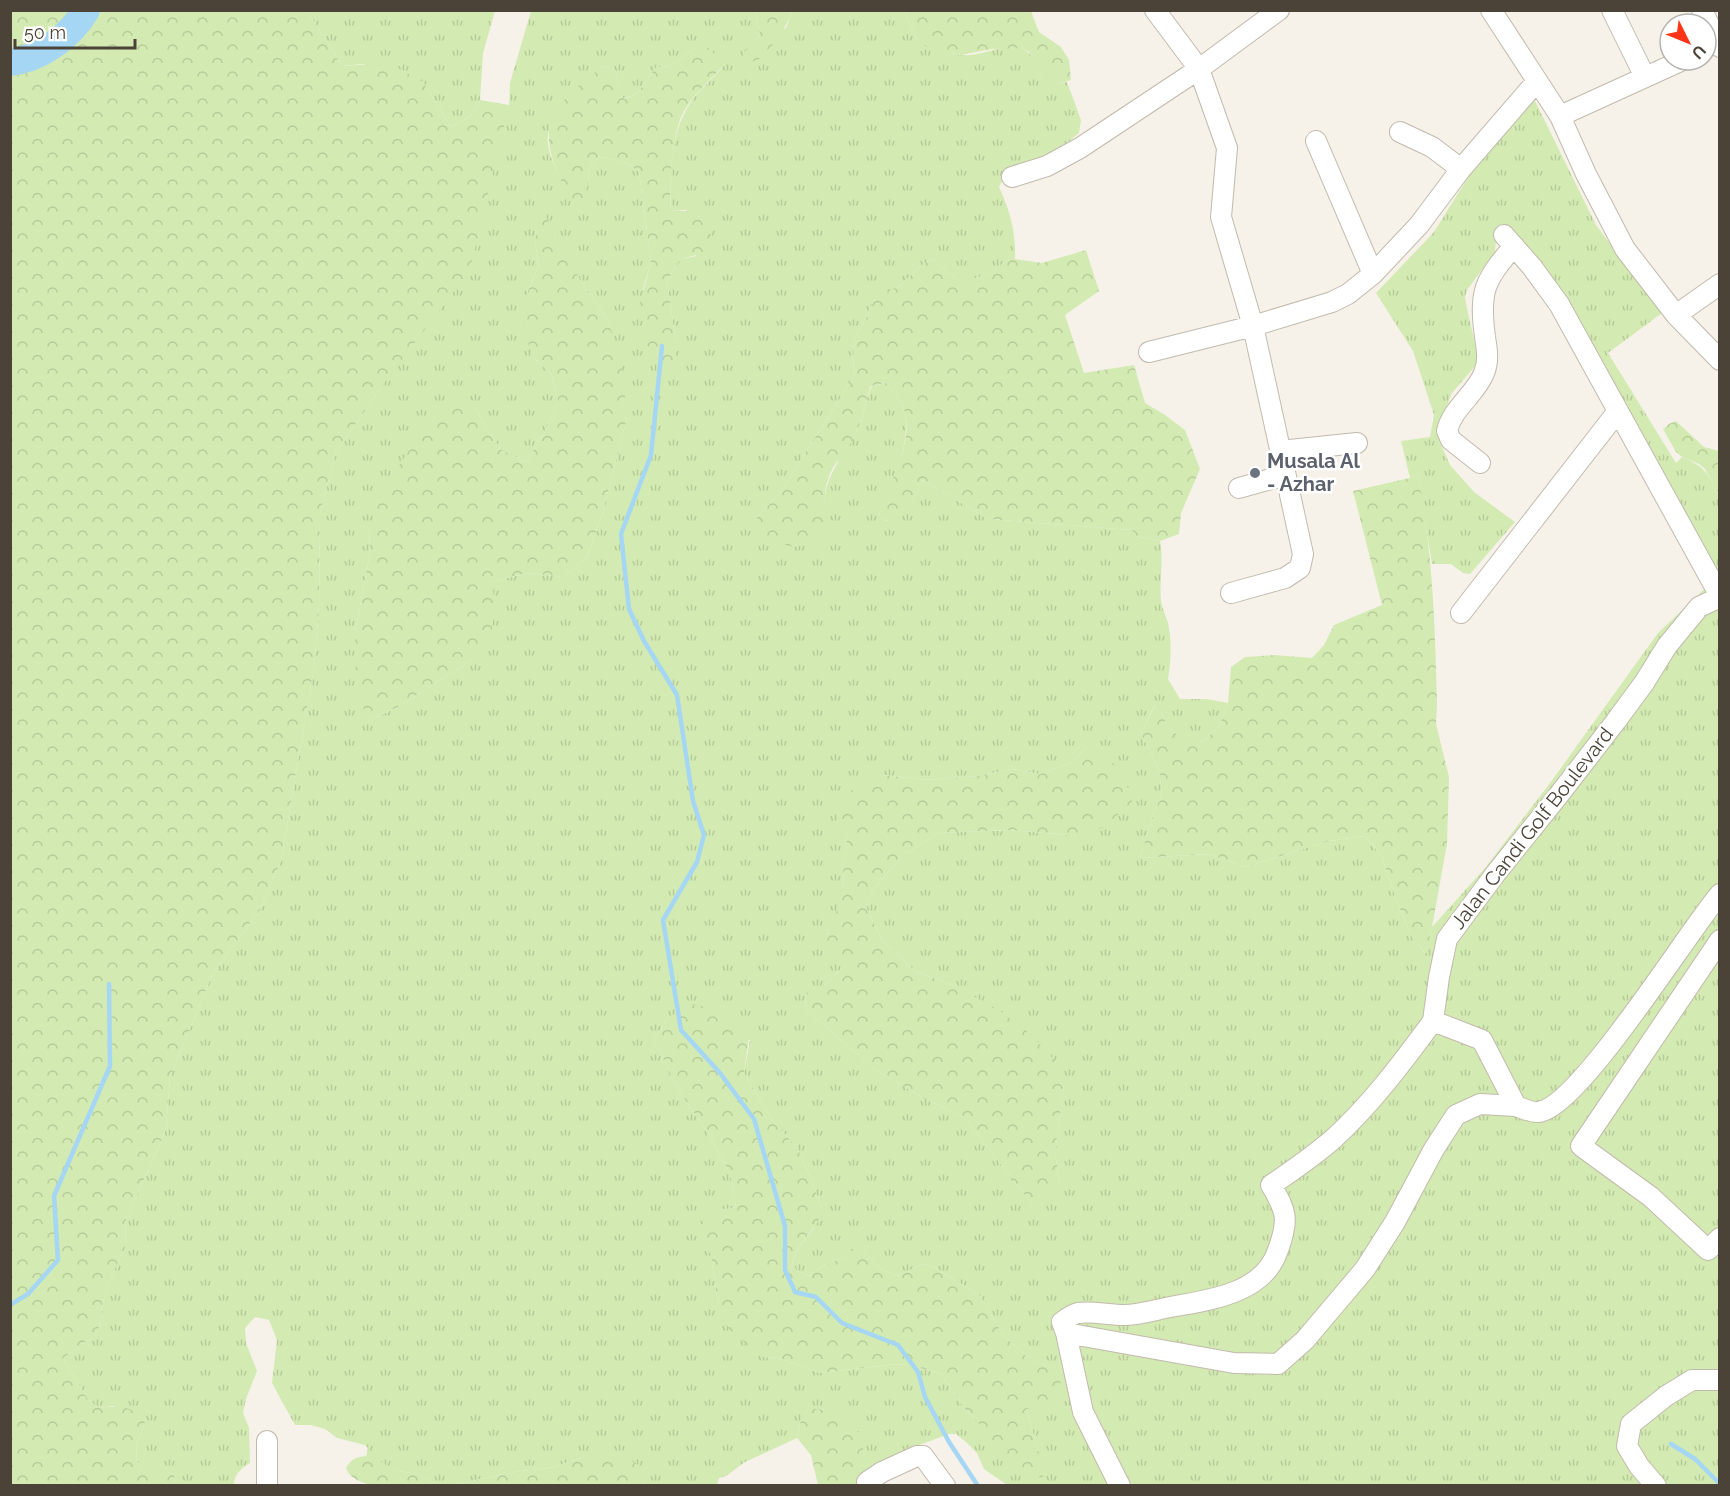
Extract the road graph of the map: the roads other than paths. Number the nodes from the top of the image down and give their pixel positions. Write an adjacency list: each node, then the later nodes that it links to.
1 (1155, 10): 5 (street)
2 (1279, 10): 5 (street)
3 (1491, 10): 8 (street)
4 (1612, 10): 7 (street)
5 (1199, 69): 13 (street); 17 (street)
6 (1658, 71): 7 (street)
7 (1645, 77): 9 (street)
8 (1537, 81): 9 (street); 12 (street)
9 (1560, 116): 16 (street)
10 (1400, 132): 12 (street)
11 (1316, 141): 14 (street)
12 (1461, 169): 14 (street)
13 (1012, 177)
14 (1373, 274): 17 (street)
15 (1719, 284): 16 (street)
16 (1676, 315): 19 (street)
17 (1253, 326): 18 (street); 22 (street)
18 (1149, 352)
19 (1719, 360)
20 (1618, 411): 23 (street); 27 (street); 28 (street)
21 (1357, 444): 22 (street)
22 (1280, 451): 24 (street)
23 (1480, 463)
24 (1285, 475): 25 (street); 26 (street)
25 (1239, 488)
26 (1231, 593)
27 (1719, 596): 31 (street, Jalan Candi Golf Boulevard)
28 (1461, 613)
29 (1719, 894): 32 (street)
30 (1719, 940): 33 (street)
31 (1433, 1021): 32 (street); 34 (street)
32 (1516, 1106): 34 (street)
33 (1719, 1238)
34 (1066, 1333): 40 (street)
35 (1719, 1380): 41 (street)
36 (267, 1441): 37 (street)
37 (267, 1485)
38 (869, 1485): 39 (street)
39 (945, 1485)
40 (1120, 1485)
41 (1656, 1485)

